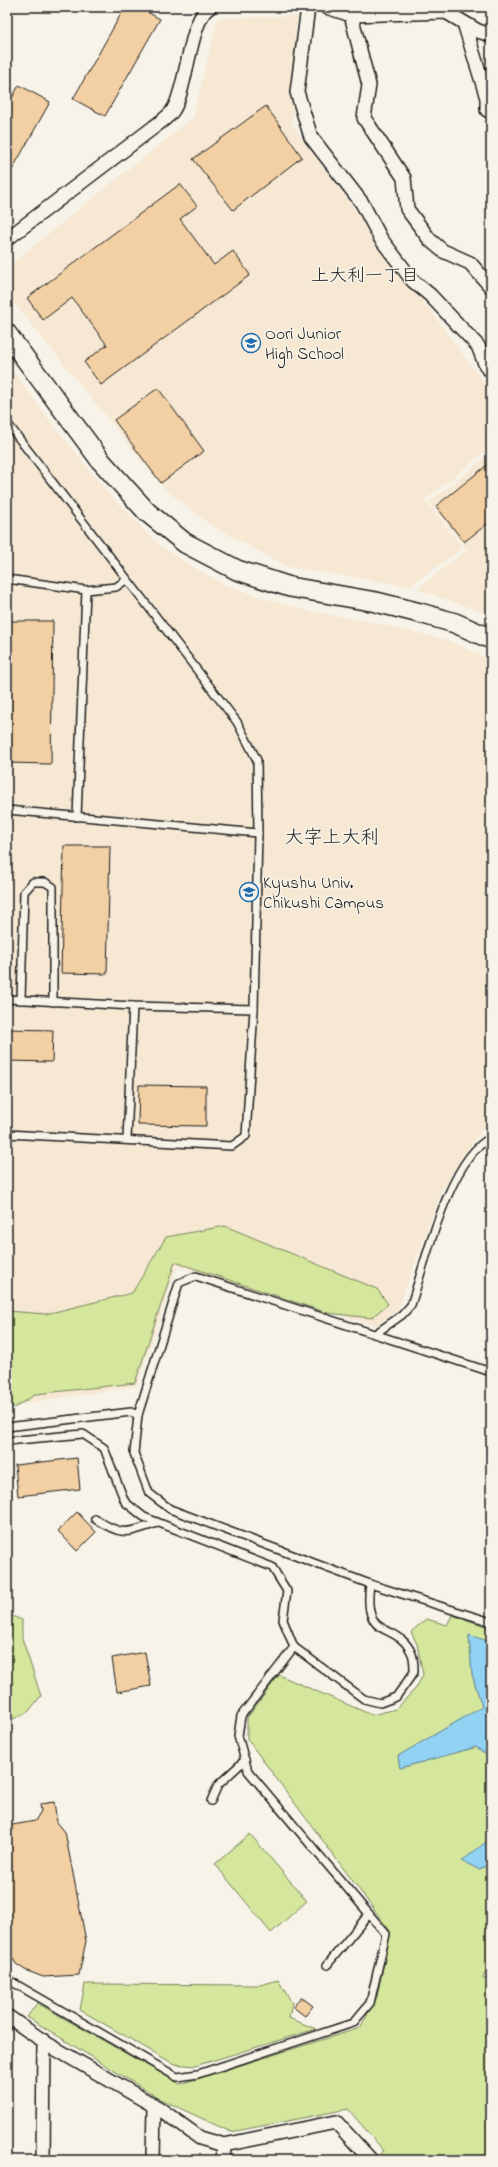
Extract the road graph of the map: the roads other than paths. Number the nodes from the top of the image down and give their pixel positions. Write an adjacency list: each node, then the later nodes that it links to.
1 (210, 7): 8 (street)
2 (308, 7): 11 (street)
3 (326, 7): 4 (street)
4 (351, 15): 5 (street); 9 (street)
5 (464, 23): 6 (street); 7 (street)
6 (491, 35)
7 (487, 110)
8 (7, 239)
9 (491, 287)
10 (7, 334): 16 (street)
11 (491, 371)
12 (7, 423): 14 (lane)
13 (7, 579): 15 (lane)
14 (126, 580): 15 (lane); 19 (lane)
15 (86, 590): 18 (lane)
16 (491, 639)
17 (7, 810): 18 (lane)
18 (77, 817): 19 (lane)
19 (258, 833): 24 (lane)
20 (7, 999): 21 (lane)
21 (21, 1000): 22 (lane); 22 (lane)
22 (53, 1002): 23 (lane)
23 (133, 1006): 24 (lane); 27 (lane)
24 (254, 1009): 27 (lane)
25 (7, 1134): 27 (lane)
26 (491, 1138): 28 (lane)
27 (127, 1140)
28 (375, 1334): 29 (lane); 30 (lane)
29 (491, 1372)
30 (138, 1415): 31 (lane); 35 (lane)
31 (7, 1427)
32 (7, 1442): 34 (lane)
33 (95, 1519): 34 (lane)
34 (158, 1523): 37 (lane)
35 (370, 1584): 36 (lane); 37 (lane)
36 (491, 1622)
37 (294, 1647): 38 (lane)
38 (245, 1760): 39 (lane); 40 (lane)
39 (211, 1802)
40 (369, 1914): 41 (lane); 42 (lane)
41 (327, 1965)
42 (7, 1979)
43 (7, 2016): 44 (street)
44 (44, 2041): 45 (street); 48 (street)
45 (154, 2106): 46 (street); 49 (street)
46 (224, 2145): 47 (street); 50 (street)
47 (370, 2159)
48 (43, 2160)
49 (153, 2160)
50 (223, 2160)

